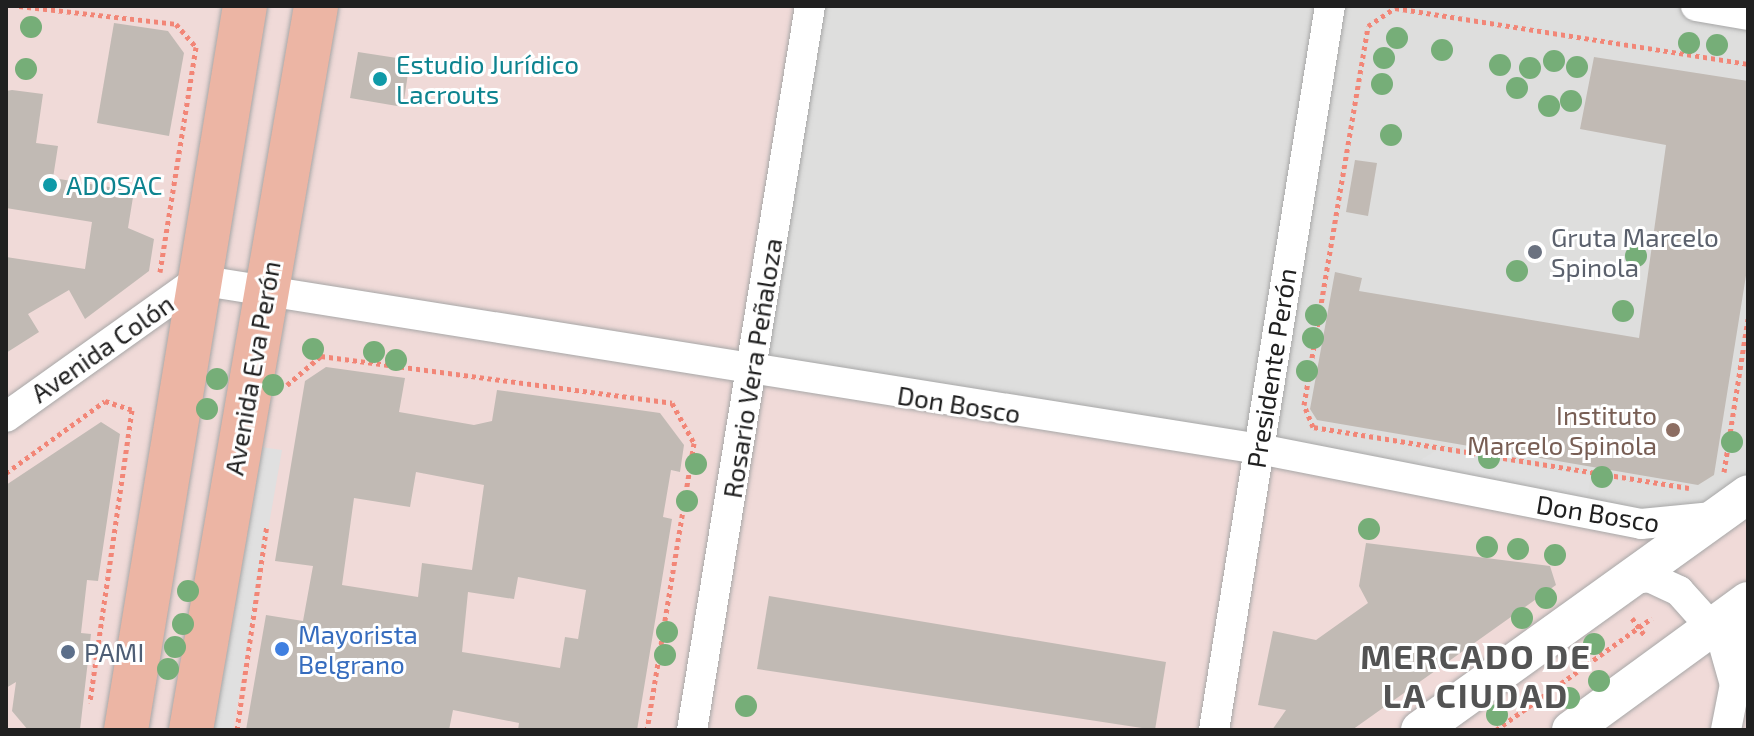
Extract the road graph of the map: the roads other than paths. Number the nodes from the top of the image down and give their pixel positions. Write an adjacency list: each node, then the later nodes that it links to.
1 (245, 6): 7 (highway)
2 (316, 6): 8 (highway, Avenida Eva Perón)
3 (810, 6): 9 (street, Rosario Vera Peñaloza)
4 (1330, 6): 11 (street, Presidente Perón)
5 (1696, 6): 6 (street)
6 (1748, 15)
7 (179, 276): 8 (street, Don Bosco); 10 (street, Avenida Colón); 16 (highway)
8 (264, 289): 9 (street, Don Bosco); 17 (highway, Avenida Eva Perón)
9 (751, 373): 11 (street, Don Bosco); 18 (street, Rosario Vera Peñaloza)
10 (6, 417)
11 (1259, 449): 12 (street, Don Bosco); 19 (street, Presidente Perón)
12 (1720, 495): 13 (street)
13 (1624, 597): 15 (street); 20 (street)
14 (1748, 601): 15 (street)
15 (1730, 622): 21 (street); 22 (street)
16 (107, 722)
17 (191, 730)
18 (692, 730)
19 (1214, 730)
20 (1420, 730)
21 (1571, 730)
22 (1726, 730)

